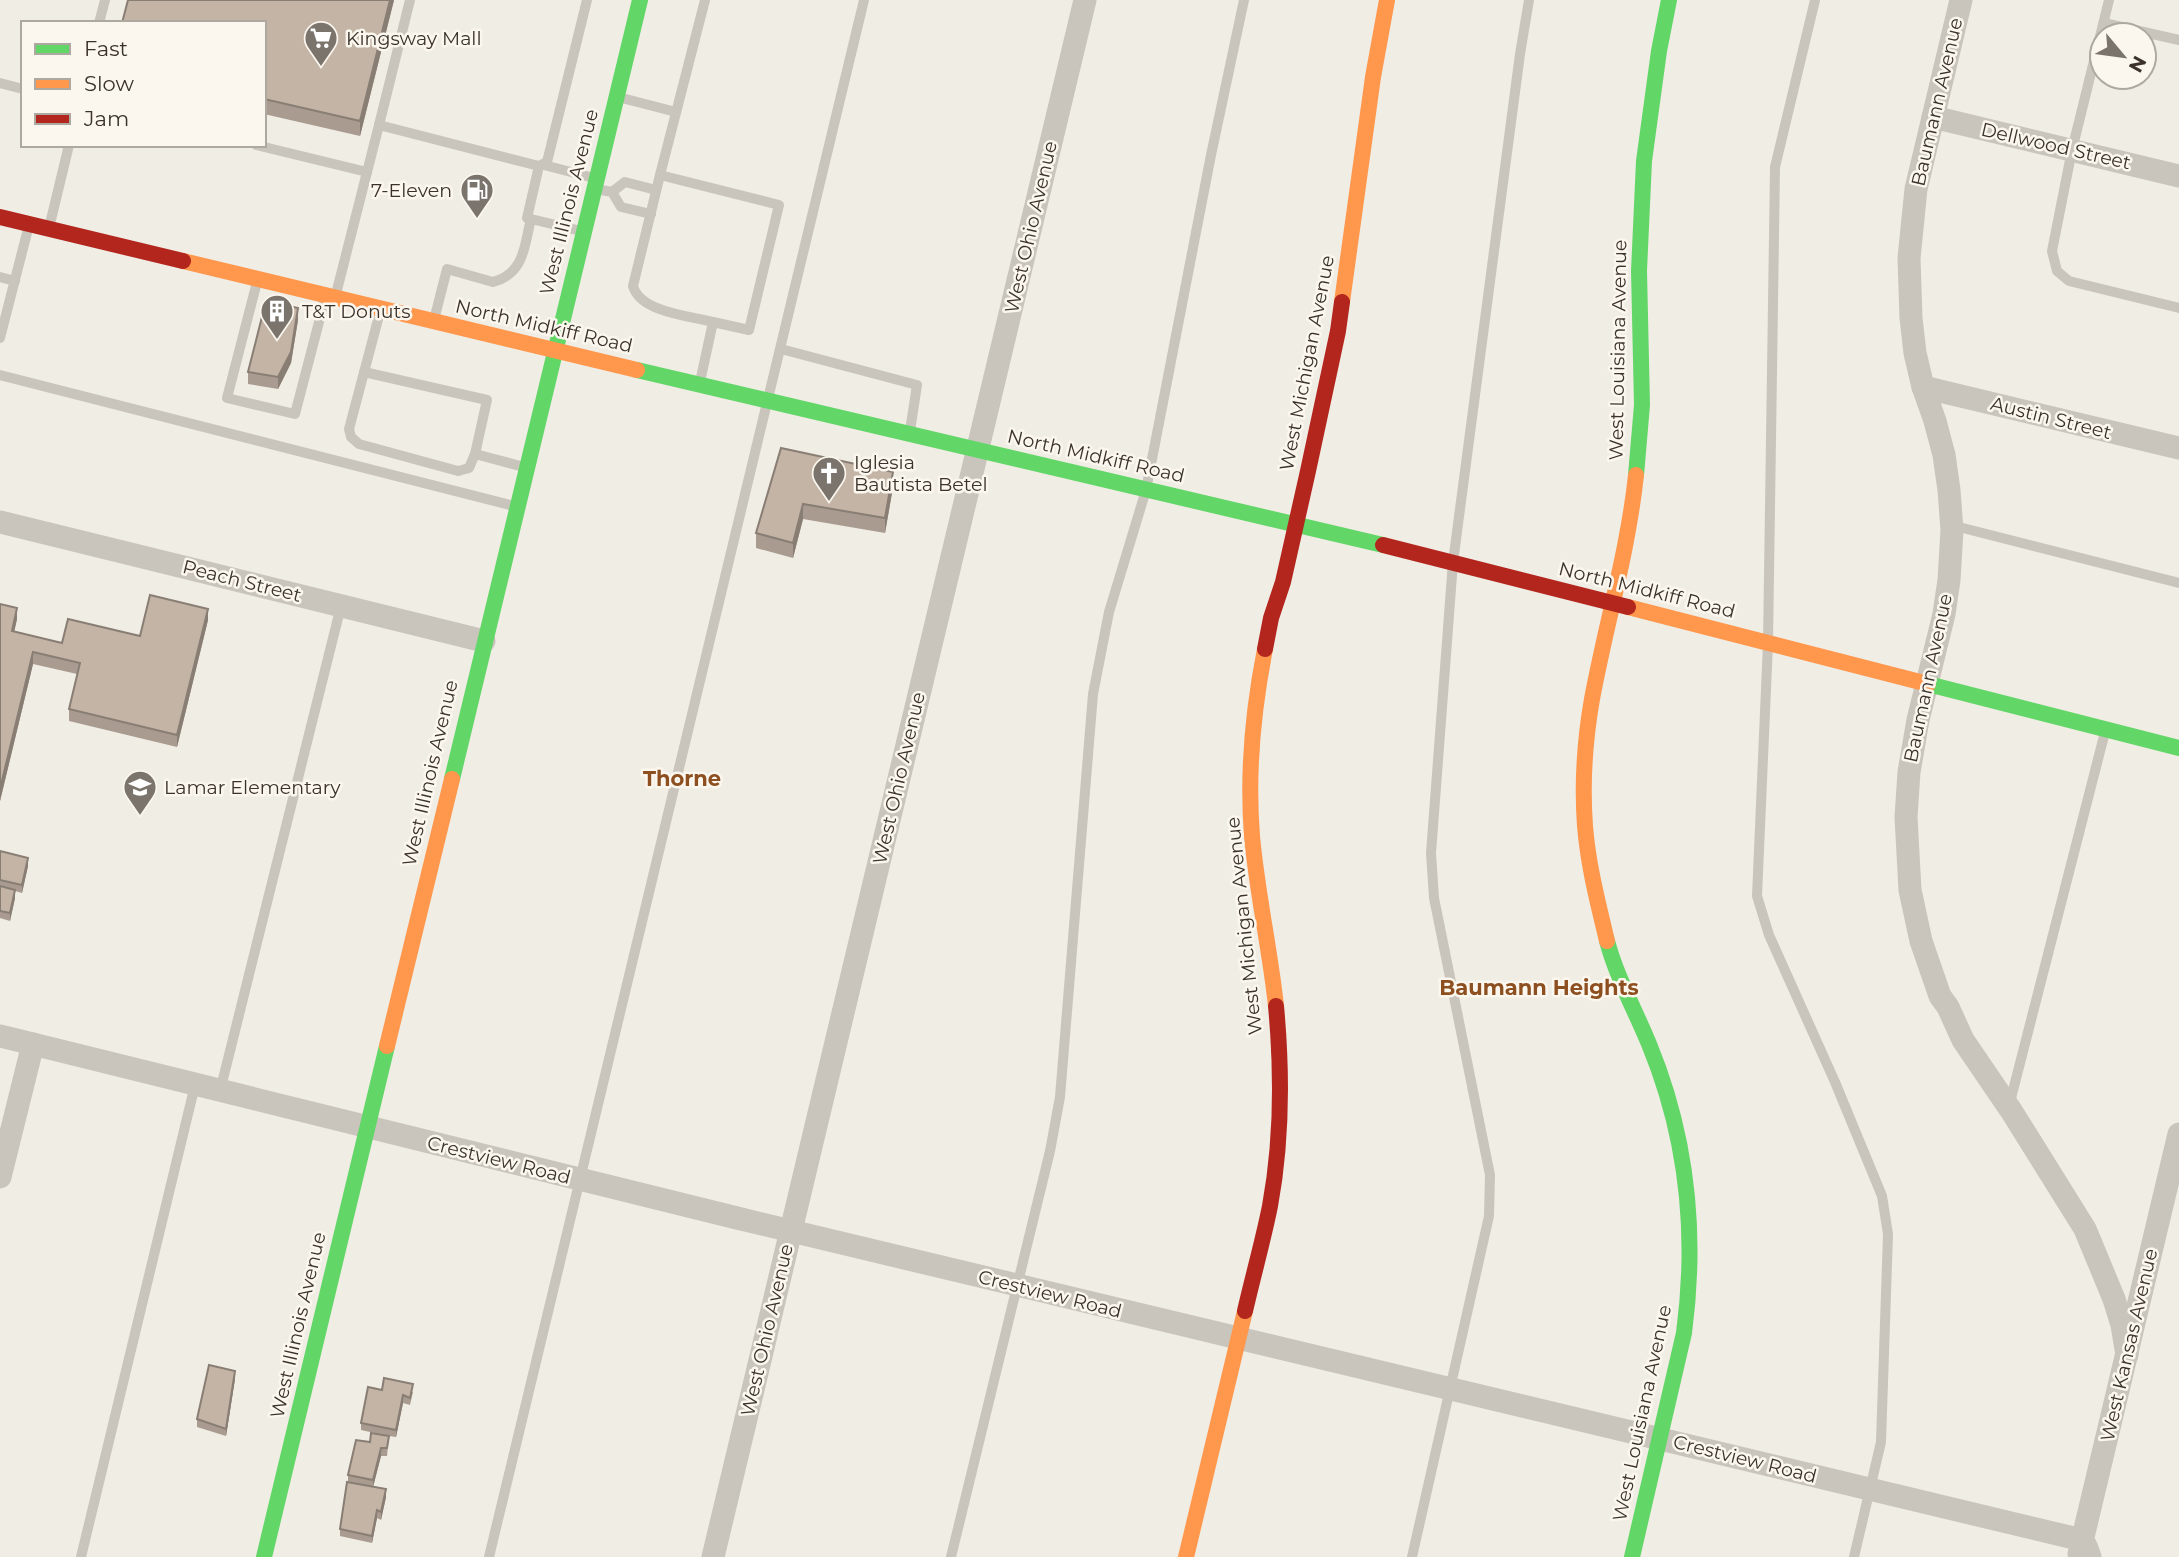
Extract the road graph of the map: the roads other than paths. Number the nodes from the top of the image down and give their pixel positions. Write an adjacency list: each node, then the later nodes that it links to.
1 (105, 0): 15 (lane)
2 (410, 0): 25 (lane)
3 (587, 0): 29 (lane)
4 (640, 0): 22 (main road, West Illinois Avenue)
5 (705, 0): 23 (lane)
6 (864, 0): 51 (lane)
7 (1085, 0): 60 (street, West Ohio Avenue)
8 (1244, 0): 63 (lane)
9 (1387, 0): 67 (main road, West Michigan Avenue)
10 (1529, 0): 68 (lane)
11 (1669, 0): 70 (main road, West Louisiana Avenue)
12 (1815, 0): 73 (lane)
13 (1961, 0): 24 (street, Baumann Avenue)
14 (2109, 0): 16 (lane)
15 (100, 21)
16 (2104, 21)
17 (2158, 35): 18 (lane)
18 (2179, 40)
19 (0, 83): 21 (lane)
20 (2088, 86): 28 (lane)
21 (21, 88)
22 (616, 97): 23 (lane); 33 (main road, West Illinois Avenue)
23 (676, 112): 31 (lane)
24 (1933, 117): 28 (street, Dellwood Street); 56 (street, Baumann Avenue)
25 (379, 125): 29 (lane); 30 (lane)
26 (69, 147): 40 (lane)
27 (264, 147): 30 (lane)
28 (2072, 150): 32 (street, Dellwood Street); 46 (lane)
29 (542, 165): 33 (lane); 38 (lane)
30 (367, 172): 45 (lane)
31 (660, 175): 34 (lane); 49 (lane)
32 (2179, 176)
33 (595, 184): 35 (lane); 41 (main road, West Illinois Avenue)
34 (656, 190): 35 (lane); 36 (lane)
35 (612, 192): 36 (lane)
36 (650, 214): 49 (lane)
37 (0, 217): 39 (main road, North Midkiff Road)
38 (531, 219): 41 (lane); 48 (lane)
39 (29, 224): 40 (main road, North Midkiff Road); 44 (lane)
40 (49, 229): 43 (main road, North Midkiff Road)
41 (583, 232): 52 (main road, West Illinois Avenue)
42 (0, 277): 44 (lane)
43 (258, 280): 45 (main road, North Midkiff Road); 45 (lane)
44 (15, 281): 50 (lane)
45 (330, 297): 47 (main road, North Midkiff Road)
46 (2179, 308)
47 (381, 309): 48 (main road, North Midkiff Road); 53 (lane)
48 (434, 322): 52 (main road, North Midkiff Road)
49 (713, 322): 55 (lane)
50 (0, 338)
51 (781, 349): 57 (lane); 58 (lane)
52 (554, 351): 55 (main road, North Midkiff Road); 62 (main road, West Illinois Avenue)
53 (364, 372): 61 (lane); 61 (lane)
54 (0, 375): 64 (lane)
55 (700, 385): 57 (main road, North Midkiff Road)
56 (1923, 387): 59 (street, Austin Street); 66 (street, Baumann Avenue)
57 (768, 401): 58 (main road, North Midkiff Road); 85 (lane)
58 (909, 434): 60 (main road, North Midkiff Road)
59 (2179, 448)
60 (978, 450): 63 (main road, North Midkiff Road); 86 (street, West Ohio Avenue)
61 (475, 454): 62 (lane)
62 (526, 468): 64 (main road, West Illinois Avenue)
63 (1146, 490): 67 (main road, North Midkiff Road); 87 (lane)
64 (517, 506): 72 (main road, West Illinois Avenue)
65 (0, 522): 71 (street, Peach Street)
66 (1951, 525): 69 (lane); 74 (street, Baumann Avenue)
67 (1296, 526): 68 (main road, North Midkiff Road); 88 (main road, West Michigan Avenue)
68 (1453, 562): 70 (main road, North Midkiff Road); 90 (lane)
69 (2179, 583)
70 (1613, 603): 73 (main road, North Midkiff Road); 91 (main road, West Louisiana Avenue)
71 (341, 606): 72 (street, Peach Street); 80 (lane)
72 (484, 641): 82 (main road, West Illinois Avenue)
73 (1768, 643): 74 (main road, North Midkiff Road); 92 (lane)
74 (1928, 684): 75 (main road, North Midkiff Road); 81 (street, Baumann Avenue)
75 (2105, 729): 76 (main road, North Midkiff Road); 81 (lane)
76 (2179, 748)
77 (0, 1036): 78 (street, Crestview Road)
78 (33, 1044): 79 (street, Crestview Road); 84 (street)
79 (195, 1085): 80 (street, Crestview Road); 94 (lane)
80 (220, 1091): 82 (street, Crestview Road)
81 (2009, 1107): 89 (street, Baumann Avenue)
82 (367, 1127): 85 (street, Crestview Road); 95 (main road, West Illinois Avenue)
83 (2179, 1134): 89 (street, West Kansas Avenue)
84 (0, 1177)
85 (580, 1180): 86 (street, Crestview Road); 96 (lane)
86 (791, 1231): 87 (street, Crestview Road); 97 (street, West Ohio Avenue)
87 (1016, 1286): 88 (street, Crestview Road); 98 (lane)
88 (1237, 1339): 90 (street, Crestview Road); 99 (main road, West Michigan Avenue)
89 (2126, 1355): 93 (street, West Kansas Avenue)
90 (1451, 1389): 91 (street, Crestview Road); 100 (lane)
91 (1661, 1438): 92 (street, Crestview Road); 101 (main road, West Louisiana Avenue)
92 (1870, 1489): 93 (street, Crestview Road); 102 (lane)
93 (2083, 1553)
94 (81, 1557)
95 (264, 1557)
96 (489, 1557)
97 (713, 1557)
98 (951, 1557)
99 (1186, 1557)
100 (1412, 1557)
101 (1632, 1557)
102 (1854, 1557)

